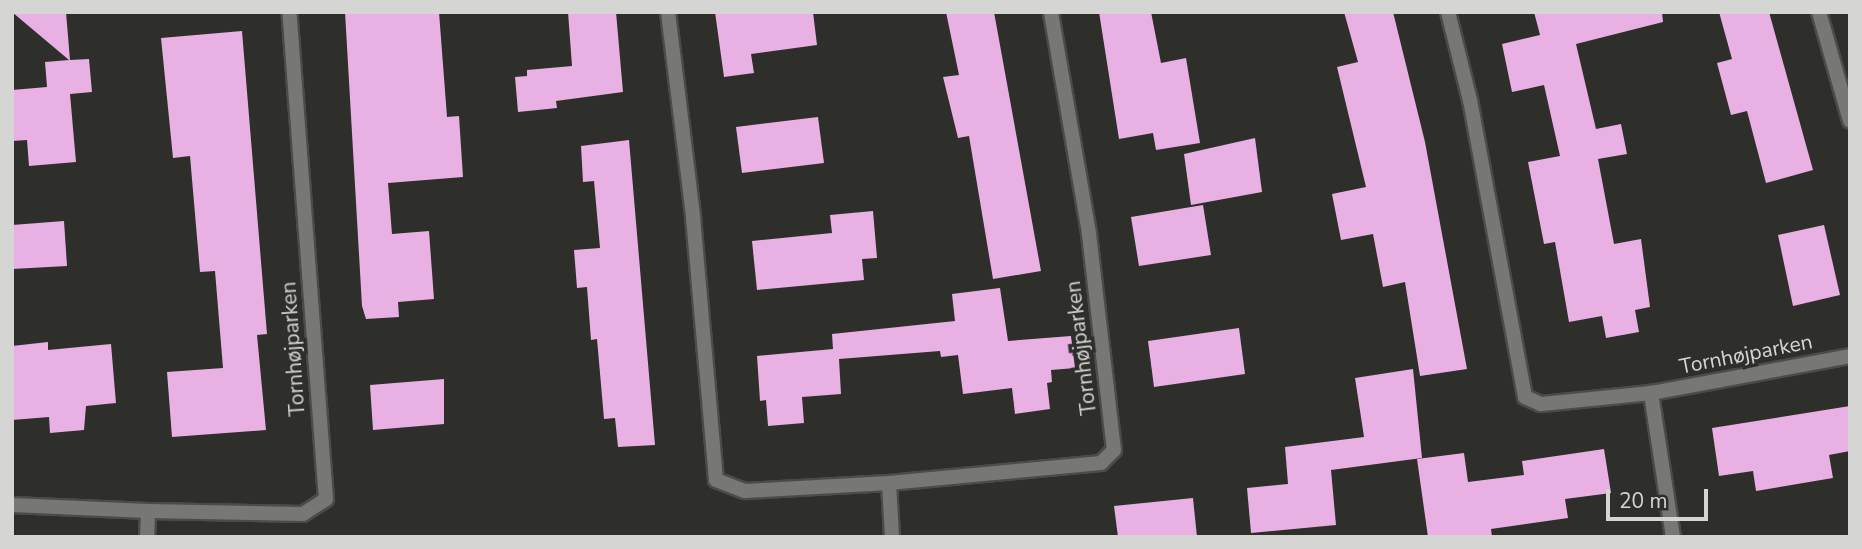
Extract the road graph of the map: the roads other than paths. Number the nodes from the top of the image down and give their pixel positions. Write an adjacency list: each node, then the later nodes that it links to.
1 (289, 12): 11 (street, Tornhøjparken)
2 (668, 12): 9 (street, Tornhøjparken)
3 (1051, 12): 9 (street, Tornhøjparken)
4 (1448, 12): 8 (street, Tornhøjparken)
5 (1819, 12): 6 (street)
6 (1850, 121)
7 (1850, 356): 8 (street, Tornhøjparken)
8 (1651, 393): 14 (street)
9 (889, 484): 13 (street)
10 (12, 505): 11 (street, Tornhøjparken)
11 (148, 511): 12 (street)
12 (147, 537)
13 (892, 537)
14 (1673, 537)

